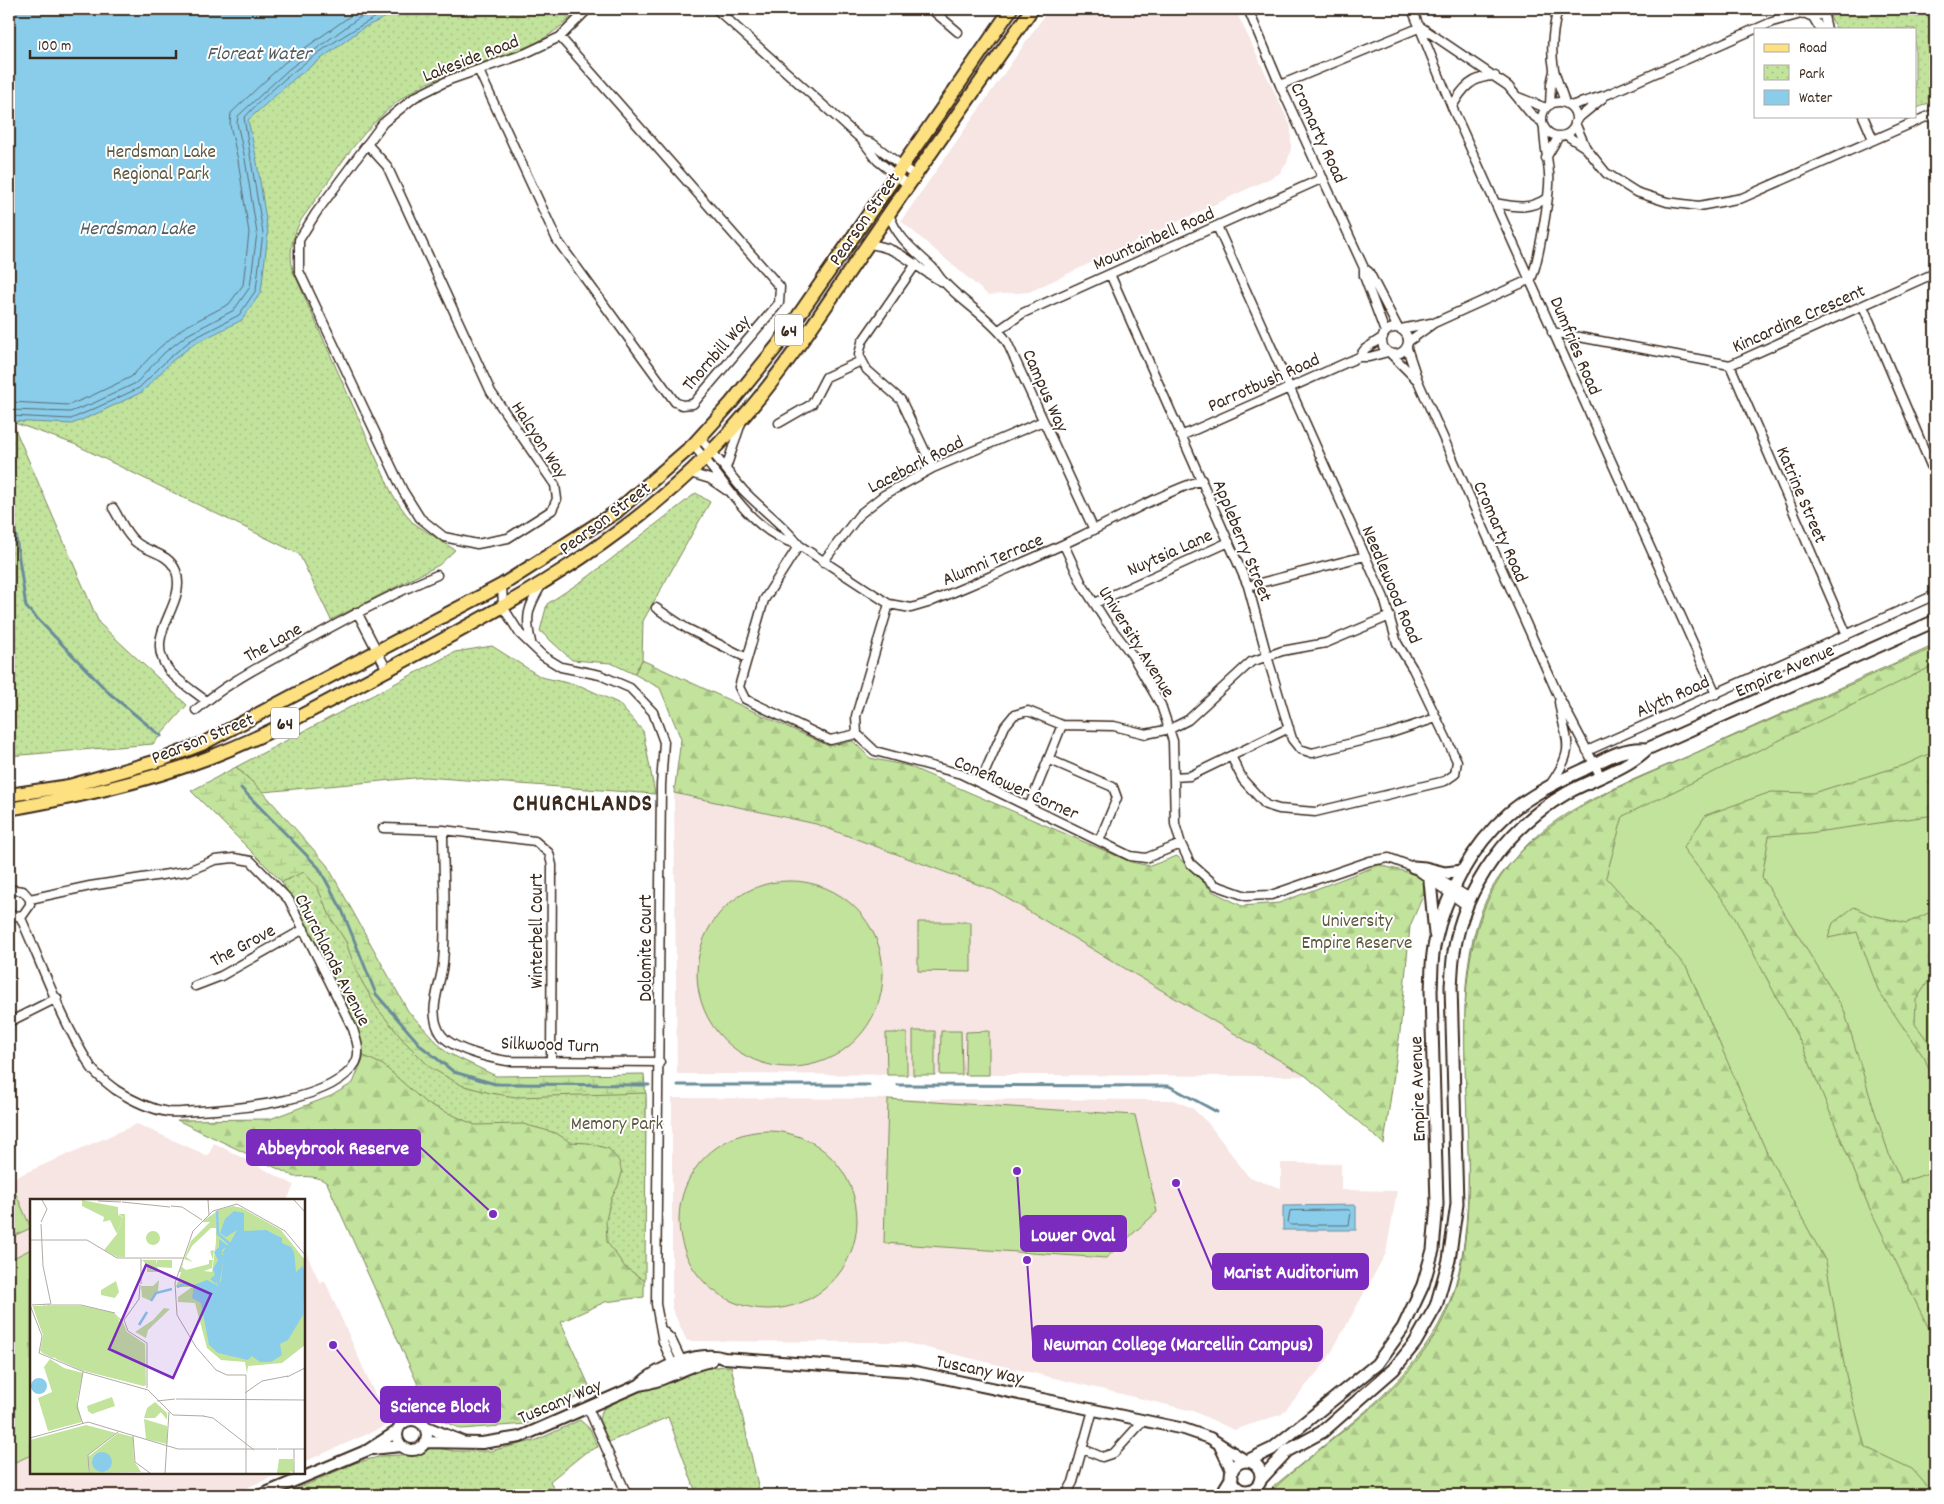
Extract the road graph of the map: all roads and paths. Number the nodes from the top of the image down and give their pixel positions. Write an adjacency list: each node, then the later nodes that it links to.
1 (588, 9): 19 (street, Lakeside Road)
2 (716, 9): 35 (street)
3 (931, 9): 18 (street)
4 (1011, 9): 39 (main road, Pearson Street / 64)
5 (1032, 9): 41 (main road, Pearson Street / 64)
6 (1248, 9): 23 (street, Cromarty Road)
7 (1412, 9): 13 (street, Dumfries Road)
8 (1558, 9): 21 (street)
9 (1791, 9): 12 (street)
10 (1824, 10): 11 (street); 16 (street)
11 (1806, 13): 12 (street); 15 (street)
12 (1772, 22): 14 (street)
13 (1421, 27): 22 (street); 23 (street); 28 (street, Dumfries Road)
14 (1758, 28)
15 (1819, 28)
16 (1827, 28)
17 (1754, 30): 24 (street)
18 (958, 32)
19 (560, 37): 20 (street, Lakeside Road); 20 (street, Thornbill Way)
20 (479, 71): 36 (street, Lakeside Road)
21 (1554, 71): 26 (street); 27 (street)
22 (1495, 76): 25 (street); 28 (street)
23 (1280, 85): 40 (street, Cromarty Road)
24 (1606, 95): 26 (street); 31 (street)
25 (1516, 96): 27 (street); 32 (street)
26 (1567, 105): 27 (street); 31 (street)
27 (1548, 106): 32 (street)
28 (1452, 107): 43 (street, Dumfries Road)
29 (1935, 113): 34 (street)
30 (1864, 118): 34 (street)
31 (1575, 122): 33 (street); 37 (street)
32 (1543, 125): 33 (street); 38 (street)
33 (1562, 135): 37 (street); 38 (street)
34 (1873, 139): 37 (street)
35 (862, 140): 39 (street); 39 (street)
36 (367, 144): 49 (street, Lakeside Road); 49 (street, Halcyon Way)
37 (1586, 148)
38 (1546, 158): 42 (street)
39 (898, 170): 41 (street); 41 (street); 71 (main road, Pearson Street / 64)
40 (1323, 178): 45 (street, Mountainbell Road); 48 (street, Cromarty Road)
41 (912, 181): 44 (main road, Pearson Street / 64)
42 (1547, 198): 43 (street); 52 (street)
43 (1495, 203): 52 (street, Dumfries Road)
44 (889, 214): 46 (main road, Pearson Street / 64); 53 (street, Campus Way)
45 (1217, 226): 51 (street, Mountainbell Road); 66 (street, Needlewood Road)
46 (868, 244): 47 (street, Campus Way); 67 (main road, Pearson Street / 64)
47 (916, 264): 53 (street, Campus Way); 63 (street)
48 (1364, 268): 56 (street, Cromarty Road); 59 (street, Cromarty Road)
49 (300, 271)
50 (1935, 273): 54 (street, Kincardine Crescent)
51 (1110, 274): 57 (street, Mountainbell Road); 70 (street, Appleberry Street)
52 (1531, 280): 55 (street); 58 (street, Dumfries Road)
53 (943, 282): 57 (street, Campus Way)
54 (1863, 306): 64 (street, Kincardine Crescent); 76 (street)
55 (1434, 323): 56 (street); 60 (street)
56 (1399, 328): 59 (street); 60 (street, Cromarty Road)
57 (998, 330): 68 (street, Campus Way)
58 (1552, 332): 64 (street, Kincardine Crescent); 104 (street, Dumfries Road)
59 (1384, 335): 61 (street, Cromarty Road); 62 (street, Parrotbush Road)
60 (1408, 345): 61 (street); 65 (street, Cromarty Road)
61 (1389, 352): 62 (street, Parrotbush Road); 65 (street, Cromarty Road)
62 (1359, 357): 66 (street, Parrotbush Road)
63 (861, 361): 69 (street); 74 (street)
64 (1730, 365): 98 (street, Katrine Street)
65 (1418, 381): 105 (street, Cromarty Road)
66 (1289, 387): 70 (street, Parrotbush Road); 84 (street, Needlewood Road)
67 (743, 418): 72 (main road, Pearson Street / 64); 73 (street)
68 (1043, 421): 74 (street, Lacebark Road); 80 (street, Campus Way)
69 (779, 424)
70 (1181, 436): 77 (street, Appleberry Street)
71 (697, 441): 72 (street, Alumni Terrace); 87 (main road, Pearson Street / 64)
72 (708, 454): 73 (street, Alumni Terrace); 75 (main road, Pearson Street / 64); 78 (street, Alumni Terrace)
73 (726, 468): 82 (street, Alumni Terrace)
74 (933, 468): 85 (street, Lacebark Road)
75 (690, 472): 78 (street); 88 (main road, Pearson Street / 64)
76 (1935, 475)
77 (1202, 480): 80 (street, Alumni Terrace); 81 (street, Appleberry Street)
78 (732, 494): 82 (street, Alumni Terrace)
79 (113, 508): 106 (street)
80 (1094, 530): 83 (street, Alumni Terrace)
81 (1229, 542): 89 (street, Appleberry Street); 91 (street, Nuytsia Lane)
82 (799, 545): 85 (street, Alumni Terrace); 102 (street)
83 (1064, 545): 91 (street, University Avenue); 92 (street, Alumni Terrace)
84 (1365, 556): 89 (street); 96 (street, Needlewood Road)
85 (823, 562): 92 (street, Alumni Terrace)
86 (437, 575): 95 (street, The Lane)
87 (502, 585): 93 (street, Dolomite Court); 100 (main road, Pearson Street / 64)
88 (541, 586): 93 (main road, Pearson Street / 64); 99 (street)
89 (1248, 586): 101 (street, Appleberry Street)
90 (1935, 595): 98 (street, Alyth Road)
91 (1095, 603): 111 (street, University Avenue)
92 (889, 604): 112 (street)
93 (504, 607): 99 (street, Dolomite Court); 103 (main road, Pearson Street / 64)
94 (656, 608): 102 (street)
95 (357, 612): 100 (street); 106 (street, The Lane)
96 (1390, 616): 101 (street); 108 (street, Needlewood Road)
97 (1935, 621): 113 (main road, Empire Avenue)
98 (1847, 635): 104 (street, Alyth Road)
99 (531, 642): 143 (street, Dolomite Court)
100 (378, 652): 103 (street); 122 (main road, Pearson Street / 64)
101 (1267, 656): 110 (street, Appleberry Street); 111 (street)
102 (747, 658): 112 (street)
103 (387, 670): 124 (main road, Pearson Street / 64)
104 (1716, 694): 114 (street, Alyth Road)
105 (1558, 695): 114 (street, Cromarty Road); 121 (street, Cromarty Road)
106 (206, 701): 107 (street, The Lane)
107 (196, 710)
108 (1436, 718): 110 (street, Appleberry Street); 115 (street, Needlewood Road)
109 (1062, 724): 111 (street); 116 (street); 120 (street)
110 (1289, 728): 115 (street)
111 (1170, 729): 118 (street, University Avenue)
112 (857, 734): 120 (street, Coneflower Corner)
113 (1647, 749): 117 (main road, Empire Avenue); 119 (main road, Empire Avenue)
114 (1587, 751): 117 (street, Cromarty Road)
115 (1230, 756): 118 (street)
116 (1048, 760): 123 (street); 127 (street)
117 (1594, 764): 119 (street, Cromarty Road); 121 (main road, Empire Avenue)
118 (1174, 777): 128 (street, University Avenue)
119 (1601, 777): 134 (main road, Empire Avenue)
120 (980, 783): 123 (street, Coneflower Corner)
121 (1550, 785): 129 (main road, Empire Avenue)
122 (9, 795)
123 (1029, 807): 127 (street, Coneflower Corner)
124 (9, 809)
125 (382, 828): 126 (street, Winterbell Court)
126 (443, 830): 142 (street, Winterbell Court); 142 (street, Silkwood Turn)
127 (1099, 841): 128 (street, Coneflower Corner)
128 (1181, 844): 130 (street, University Avenue)
129 (1463, 871): 130 (main road); 131 (main road, Empire Avenue)
130 (1422, 874): 131 (street, University Avenue); 138 (main road)
131 (1452, 892): 134 (street, University Avenue); 138 (main road, Empire Avenue)
132 (9, 894): 133 (street, Churchlands Avenue)
133 (30, 899): 136 (street); 137 (street, Churchlands Avenue)
134 (1468, 902): 158 (main road, Empire Avenue)
135 (9, 913): 136 (street)
136 (20, 916): 140 (street, Churchlands Avenue)
137 (304, 929): 139 (street, The Grove); 140 (street, Churchlands Avenue)
138 (1435, 941): 156 (main road, Empire Avenue)
139 (195, 986)
140 (57, 998): 141 (street)
141 (9, 1022)
142 (551, 1061): 143 (street, Silkwood Turn)
143 (660, 1062): 144 (street, Dolomite Court)
144 (679, 1367): 145 (street, Tuscany Way); 146 (street, Tuscany Way)
145 (588, 1408): 151 (street, Tuscany Way); 161 (street)
146 (1093, 1410): 147 (street, Tuscany Way); 154 (street)
147 (1143, 1420): 153 (street, Tuscany Way); 154 (street)
148 (424, 1426): 149 (street); 150 (street); 151 (street, Tuscany Way)
149 (396, 1432): 152 (street); 155 (street)
150 (425, 1442): 151 (street, Tuscany Way); 152 (street)
151 (462, 1442)
152 (402, 1446): 155 (street)
153 (1220, 1446): 156 (street, Tuscany Way); 157 (street)
154 (1084, 1449): 162 (street)
155 (368, 1450): 160 (street)
156 (1246, 1461): 157 (main road); 158 (main road)
157 (1232, 1474): 159 (main road); 163 (main road)
158 (1261, 1479): 159 (main road)
159 (1244, 1493)
160 (261, 1495)
161 (627, 1495)
162 (1066, 1495)
163 (1221, 1495)

